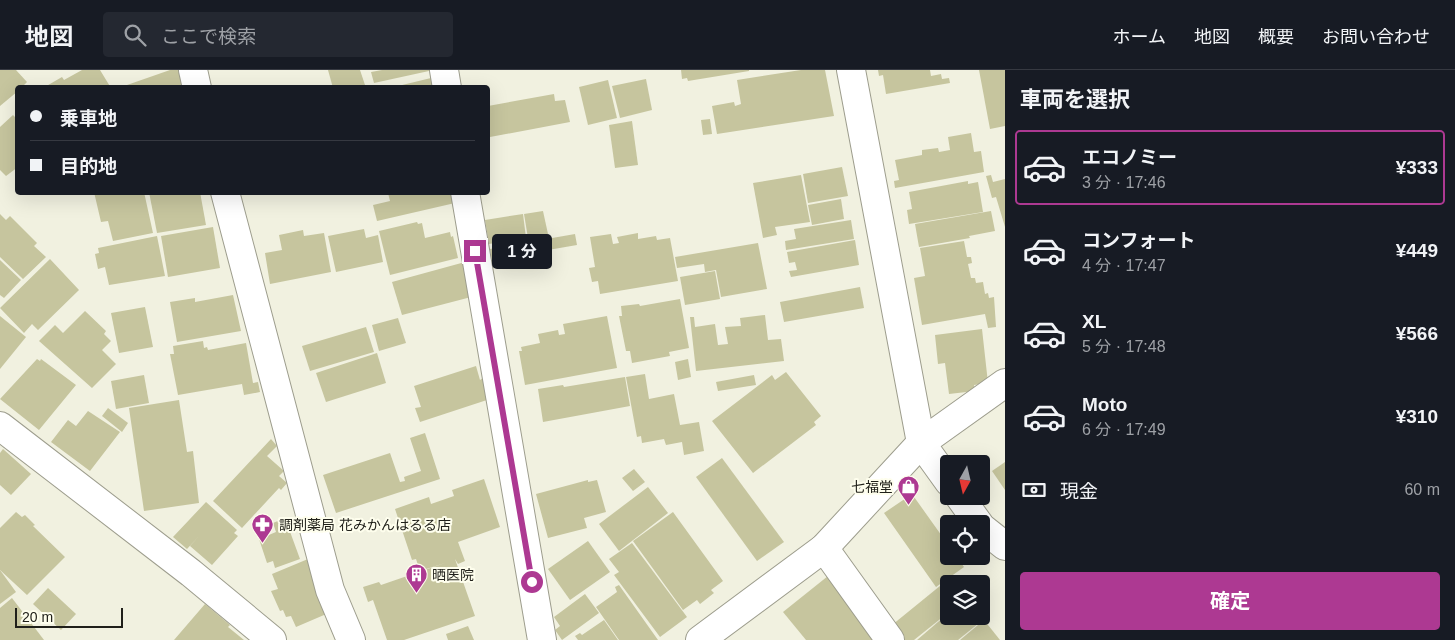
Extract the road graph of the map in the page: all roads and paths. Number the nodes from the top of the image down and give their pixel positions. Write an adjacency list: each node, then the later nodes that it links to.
1 (192, 70): 4 (street)
2 (444, 70): 5 (street)
3 (851, 70): 10 (street)
4 (196, 85)
5 (446, 85)
6 (226, 195): 16 (street)
7 (466, 195): 17 (street)
8 (1005, 383): 10 (street)
9 (0, 426): 15 (street)
10 (921, 443): 11 (street); 14 (street)
11 (940, 469)
12 (990, 534): 13 (street)
13 (1005, 546)
14 (824, 548): 18 (street); 19 (street)
15 (272, 640)
16 (351, 640)
17 (542, 640)
18 (700, 640)
19 (890, 640)

